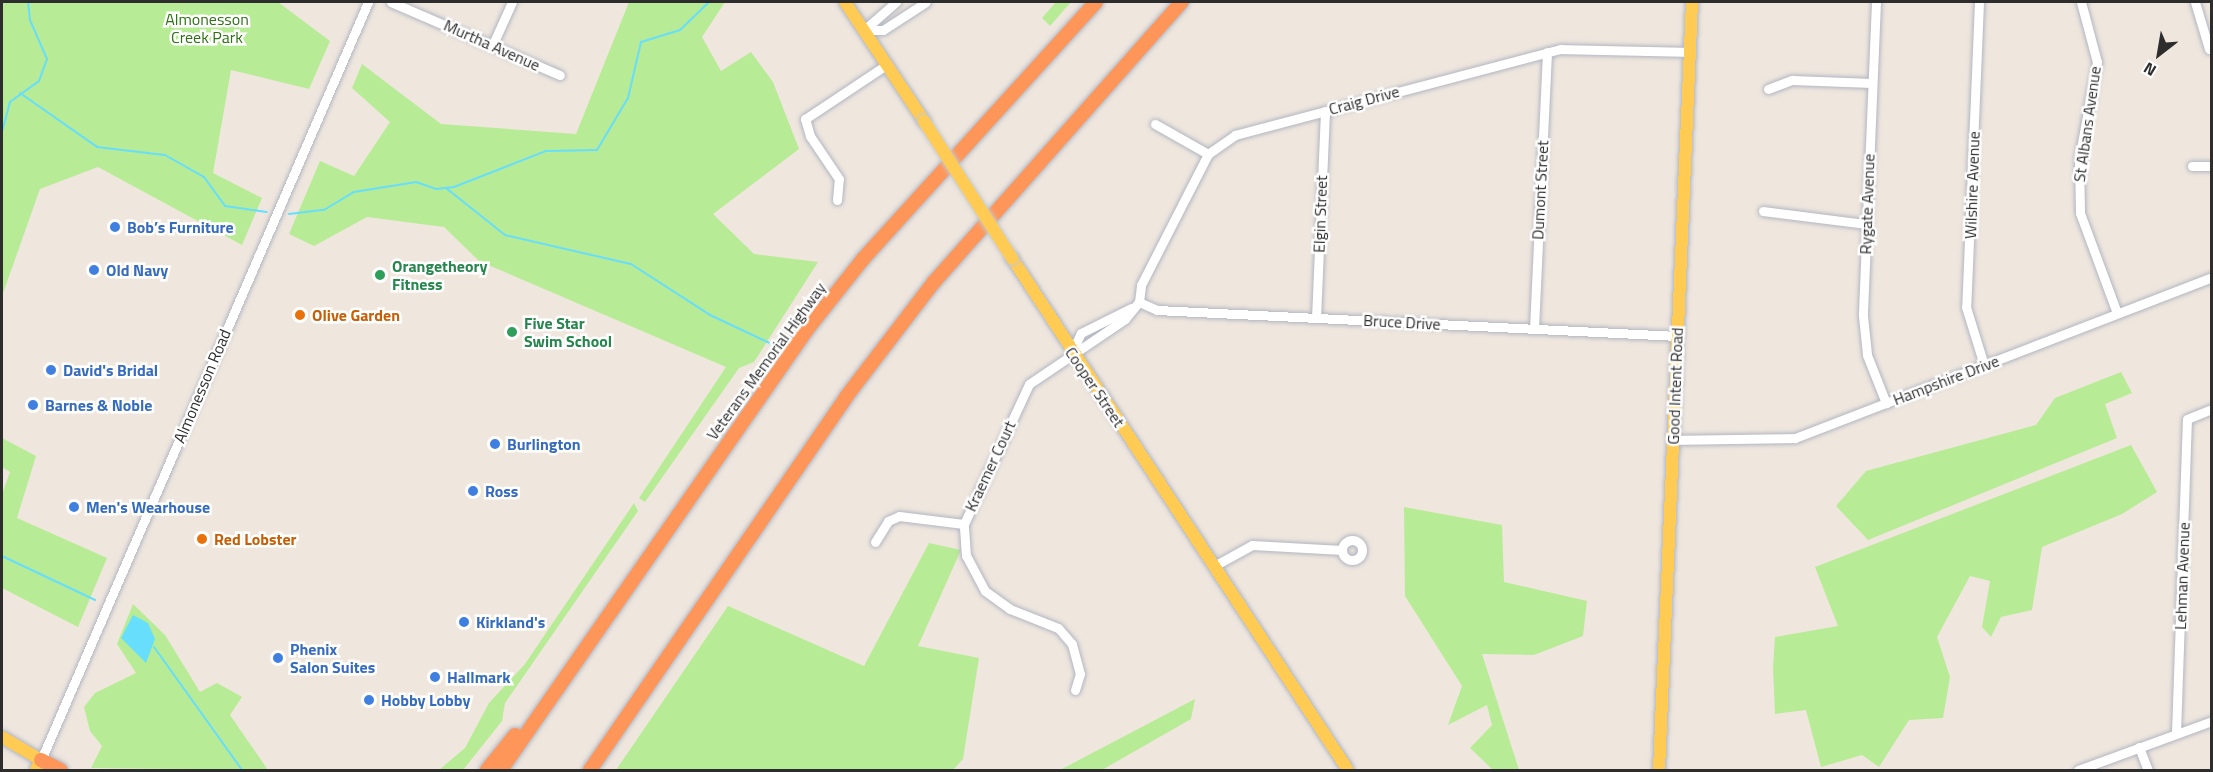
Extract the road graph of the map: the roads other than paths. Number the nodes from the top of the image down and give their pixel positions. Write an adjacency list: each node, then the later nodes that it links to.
1 (368, 2): 52 (street, Almonesson Road)
2 (392, 2): 15 (street, Murtha Avenue)
3 (512, 2): 15 (street)
4 (845, 2): 14 (main road, Cooper Street)
5 (896, 2): 14 (street)
6 (926, 2): 14 (street)
7 (1096, 2): 46 (highway, Veterans Memorial Highway)
8 (1182, 2): 56 (highway)
9 (1692, 2): 18 (main road, Good Intent Road)
10 (1876, 2): 21 (street, Rygate Avenue)
11 (1979, 2): 38 (street, Wilshire Avenue)
12 (2081, 2): 33 (street, St Albans Avenue)
13 (2195, 2): 16 (street)
14 (864, 30): 19 (main road, Cooper Street)
15 (493, 44): 20 (street, Murtha Avenue)
16 (2209, 50)
17 (1547, 52): 18 (street, Craig Drive); 23 (street, Craig Drive); 35 (street, Dumont Street)
18 (1689, 52): 36 (main road, Good Intent Road)
19 (886, 65): 28 (street); 37 (main road, Cooper Street, bridge)
20 (560, 75)
21 (1872, 83): 22 (street); 30 (street, Rygate Avenue)
22 (1768, 89)
23 (1325, 111): 25 (street, Craig Drive); 34 (street, Elgin Street)
24 (1155, 124): 25 (street)
25 (1208, 154): 32 (street)
26 (2192, 166): 27 (street)
27 (2211, 166)
28 (837, 200)
29 (1763, 211): 30 (street)
30 (1866, 224): 39 (street, Rygate Avenue)
31 (2211, 277): 33 (street, Hampshire Drive)
32 (1135, 305): 34 (street, Bruce Drive); 37 (street); 37 (street)
33 (2117, 313): 38 (street, Hampshire Drive)
34 (1316, 318): 35 (street, Bruce Drive)
35 (1534, 328): 36 (street, Bruce Drive)
36 (1677, 336): 41 (main road, Good Intent Road)
37 (1072, 352): 42 (street, Kraemer Court); 45 (main road, Cooper Street)
38 (1984, 365): 39 (street, Hampshire Drive)
39 (1886, 403): 41 (street, Hampshire Drive)
40 (2211, 409): 49 (street, Lehman Avenue)
41 (1673, 440): 58 (main road, Good Intent Road)
42 (964, 524): 43 (street); 47 (street, Kraemer Court)
43 (875, 542)
44 (1342, 550): 45 (street)
45 (1214, 566): 57 (main road, Cooper Street)
46 (598, 627): 54 (highway); 55 (highway, Veterans Memorial Highway)
47 (1075, 690)
48 (2211, 721): 49 (street)
49 (2176, 734): 51 (street)
50 (2, 737): 52 (main road)
51 (2139, 747): 59 (street); 60 (street)
52 (39, 765): 53 (highway)
53 (61, 771)
54 (487, 771)
55 (501, 771)
56 (590, 771)
57 (1348, 771)
58 (1659, 771)
59 (2078, 771)
60 (2148, 771)

